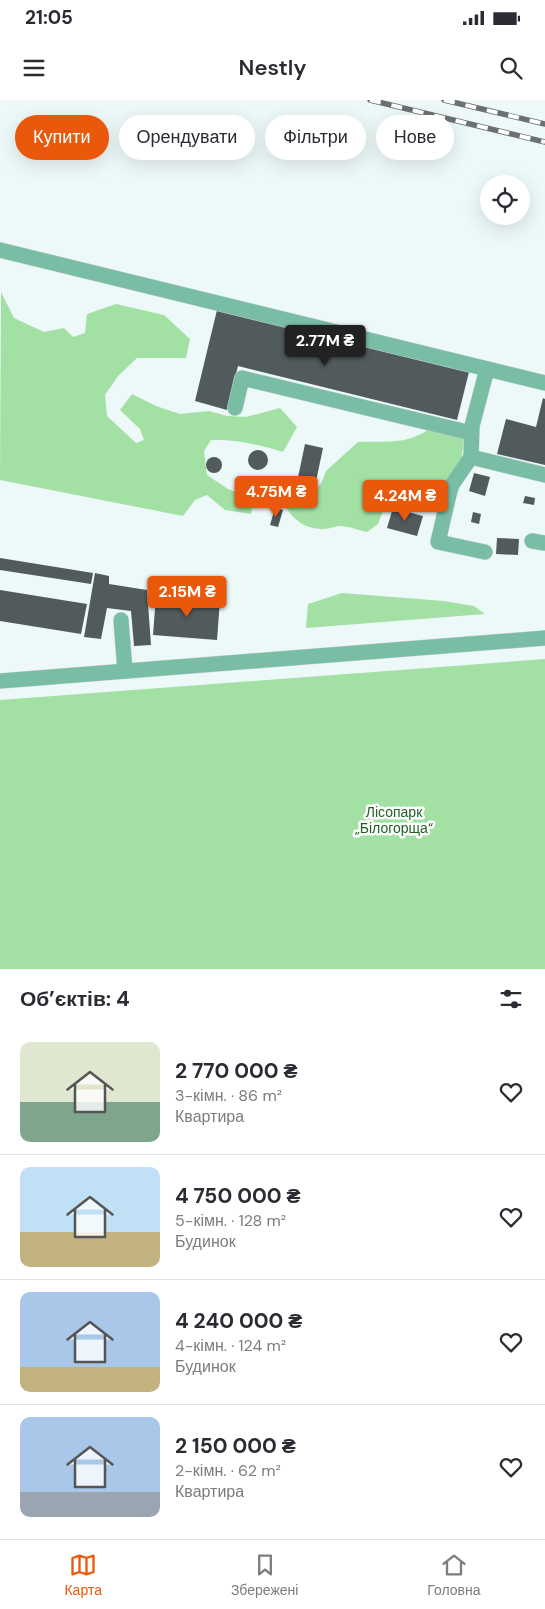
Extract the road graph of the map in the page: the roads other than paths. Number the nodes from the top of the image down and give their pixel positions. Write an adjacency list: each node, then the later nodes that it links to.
1 (0, 250): 2 (lane)
2 (487, 369): 3 (lane); 5 (lane)
3 (545, 383)
4 (235, 408): 5 (lane)
5 (471, 434): 6 (lane)
6 (471, 457): 7 (lane); 8 (lane)
7 (545, 475)
8 (486, 552)
9 (121, 620): 11 (lane)
10 (545, 638): 11 (lane)
11 (125, 671): 12 (lane)
12 (0, 681)

